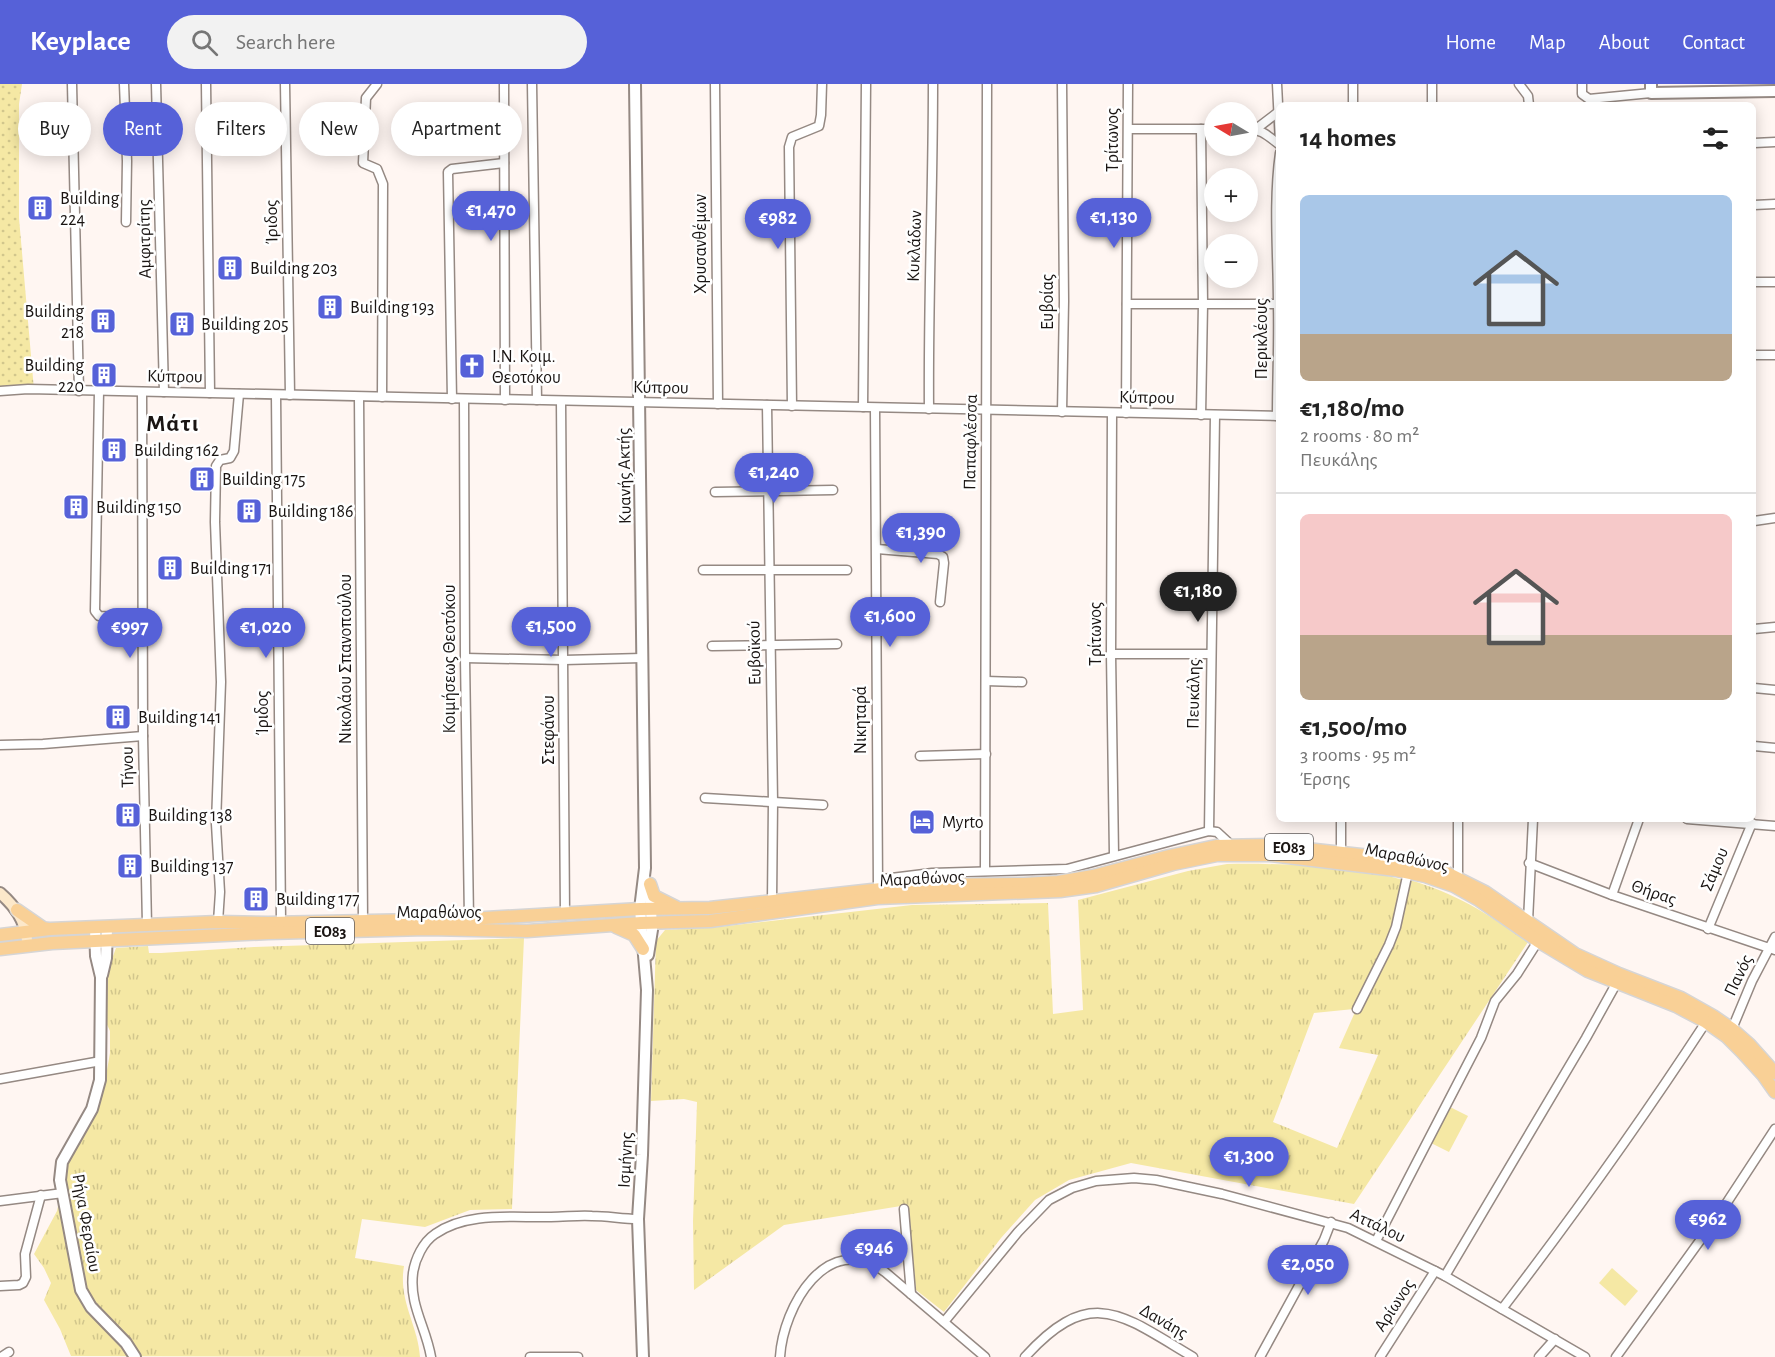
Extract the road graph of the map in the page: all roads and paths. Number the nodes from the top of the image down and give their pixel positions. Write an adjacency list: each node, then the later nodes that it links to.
1 (72, 84): 49 (street)
2 (124, 84): 40 (street)
3 (156, 84): 52 (street, Αμφιτρίτης)
4 (206, 84): 53 (street)
5 (285, 84): 56 (street, Ίριδος)
6 (377, 84): 58 (street)
7 (504, 84): 37 (street)
8 (532, 84): 62 (street)
9 (635, 84): 64 (street, Κυανής Ακτής)
10 (716, 84): 65 (street, Χρυσανθέμων)
11 (822, 84): 67 (street)
12 (867, 84): 68 (street)
13 (933, 84): 70 (street, Κυκλάδων)
14 (987, 84): 71 (street, Παπαφλέσσα)
15 (1062, 84): 72 (street, Ευβοίας)
16 (1128, 84): 31 (street, Τρίτωνος)
17 (1277, 84): 24 (street)
18 (1353, 84): 25 (street)
19 (1432, 84): 26 (street)
20 (1519, 84): 27 (street)
21 (1582, 84): 28 (street)
22 (1651, 88): 23 (street); 28 (street)
23 (1775, 90)
24 (1277, 102)
25 (1353, 102)
26 (1432, 102)
27 (1528, 102)
28 (1589, 102)
29 (1276, 114): 30 (street)
30 (1258, 125)
31 (1129, 129): 32 (street); 43 (street, Τρίτωνος)
32 (1201, 129): 44 (street)
33 (1258, 132): 34 (street)
34 (1276, 142)
35 (1775, 142): 36 (street)
36 (1756, 143)
37 (504, 163): 59 (street); 61 (street)
38 (1775, 204): 39 (street)
39 (1756, 205)
40 (126, 222)
41 (1756, 282): 42 (street)
42 (1775, 282)
43 (1127, 304): 44 (street); 74 (street, Τρίτωνος)
44 (1203, 304): 45 (street); 75 (street)
45 (1276, 304)
46 (1756, 355): 47 (street)
47 (1775, 355)
48 (0, 391): 49 (street, Κύπρου)
49 (79, 391): 50 (street, Κύπρου)
50 (99, 391): 51 (street, Κύπρου); 88 (street)
51 (142, 392): 52 (street, Κύπρου); 88 (street, Τήνου)
52 (164, 392): 53 (street, Κύπρου)
53 (210, 393): 54 (street, Κύπρου)
54 (239, 394): 55 (street, Κύπρου); 140 (street)
55 (276, 395): 56 (street, Κύπρου); 141 (street, Ίριδος)
56 (290, 395): 57 (street, Κύπρου)
57 (359, 397): 58 (street, Κύπρου); 138 (street, Νικολάου Σπανοπούλου)
58 (382, 397): 59 (street, Κύπρου)
59 (452, 399): 60 (street, Κύπρου)
60 (464, 399): 61 (street, Κύπρου); 96 (street, Κοιμήσεως Θεοτόκου)
61 (505, 400): 62 (street, Κύπρου)
62 (537, 400): 63 (street, Κύπρου)
63 (561, 401): 64 (street, Κύπρου); 98 (street, Στεφάνου)
64 (639, 403): 65 (street, Κύπρου); 97 (street, Κυανής Ακτής)
65 (718, 404): 66 (street, Κύπρου)
66 (767, 405): 67 (street, Κύπρου); 79 (street, Ευβοϊκού)
67 (792, 406): 68 (street, Κύπρου)
68 (863, 407): 69 (street, Κύπρου)
69 (875, 408): 70 (street, Κύπρου); 83 (street, Νικηταρά)
70 (929, 409): 71 (street, Κύπρου)
71 (986, 410): 72 (street, Κύπρου); 99 (street, Παπαφλέσσα)
72 (1062, 412): 73 (street, Κύπρου)
73 (1112, 413): 74 (street, Κύπρου); 94 (street, Τρίτωνος)
74 (1126, 413): 75 (street, Κύπρου)
75 (1201, 414): 76 (street, Κύπρου)
76 (1215, 415): 77 (street, Κύπρου); 95 (street, Πευκάλης)
77 (1276, 416)
78 (832, 490): 79 (street)
79 (768, 491): 80 (street); 85 (street, Ευβοϊκού)
80 (715, 492)
81 (1775, 518): 82 (street)
82 (1756, 520)
83 (877, 549): 87 (street); 129 (street, Νικηταρά)
84 (704, 570): 85 (street)
85 (769, 570): 86 (street); 93 (street, Ευβοϊκού)
86 (847, 570)
87 (940, 602)
88 (143, 618): 103 (street, Τήνου)
89 (1775, 627): 90 (street)
90 (1756, 629)
91 (837, 644): 93 (street)
92 (712, 646): 93 (street)
93 (770, 646): 110 (street, Ευβοϊκού)
94 (1111, 654): 95 (street); 122 (street, Τρίτωνος)
95 (1211, 654): 119 (street, Πευκάλης)
96 (465, 658): 98 (street); 137 (street, Κοιμήσεως Θεοτόκου)
97 (642, 658): 98 (street); 124 (street, Κυανής Ακτής)
98 (564, 660): 136 (street, Στεφάνου)
99 (986, 681): 100 (street); 107 (street, Παπαφλέσσα)
100 (1022, 681)
101 (1756, 688): 102 (street)
102 (1775, 690)
103 (143, 736): 104 (street); 144 (street, Τήνου)
104 (0, 745)
105 (1756, 746): 106 (street)
106 (1775, 748)
107 (986, 754): 108 (street); 125 (street, Παπαφλέσσα)
108 (920, 756)
109 (705, 798): 110 (street)
110 (772, 802): 111 (street); 132 (street, Ευβοϊκού)
111 (823, 805)
112 (1341, 822): 121 (street)
113 (1458, 822): 127 (street)
114 (1533, 822): 123 (street)
115 (1638, 822): 131 (street)
116 (1736, 822): 117 (street)
117 (1752, 823): 118 (street); 147 (street, Σάμου)
118 (1775, 826)
119 (1209, 831): 120 (street); 122 (street)
120 (1230, 844): 121 (main road, Μαραθώνος / ΕΟ83); 129 (main road, Μαραθώνος / ΕΟ83)
121 (1341, 852): 127 (main road, Μαραθώνος / ΕΟ83)
122 (1114, 855): 125 (street)
123 (1529, 863): 131 (street, Θήρας); 139 (street)
124 (645, 868): 128 (street, Κυανής Ακτής); 133 (street, Κυανής Ακτής)
125 (985, 872): 129 (street)
126 (1408, 872): 142 (main road, Μαραθώνος / ΕΟ83); 152 (main road, Μαραθώνος / ΕΟ83); 159 (street)
127 (1458, 878): 139 (main road, Μαραθώνος / ΕΟ83)
128 (650, 884): 133 (street, Κυανής Ακτής); 134 (main road)
129 (878, 888): 132 (main road, Μαραθώνος / ΕΟ83)
130 (0, 893): 135 (main road)
131 (1612, 895): 147 (street, Θήρας)
132 (771, 901): 134 (main road, Μαραθώνος / ΕΟ83)
133 (646, 909): 134 (main road, Μαραθώνος / ΕΟ83); 136 (main road, Μαραθώνος / ΕΟ83); 142 (street)
134 (683, 909)
135 (17, 910): 146 (main road); 148 (main road)
136 (564, 915): 137 (main road, Μαραθώνος / ΕΟ83)
137 (469, 919): 138 (main road, Μαραθώνος / ΕΟ83)
138 (363, 921): 141 (main road, Μαραθώνος / ΕΟ83)
139 (1528, 921): 161 (main road, Μαραθώνος / ΕΟ83)
140 (218, 922): 141 (main road, Μαραθώνος / ΕΟ83); 144 (main road, Μαραθώνος / ΕΟ83)
141 (281, 922)
142 (646, 922): 143 (main road, Μαραθώνος / ΕΟ83); 155 (street); 157 (street)
143 (612, 925): 151 (main road, Μαραθώνος / ΕΟ83); 155 (main road)
144 (147, 926): 145 (main road, Μαραθώνος / ΕΟ83)
145 (101, 928): 146 (main road, Μαραθώνος / ΕΟ83); 151 (street, Ρήγα Φεραίου)
146 (50, 929): 148 (main road, Μαραθώνος / ΕΟ83)
147 (1708, 929): 156 (street, Θήρας)
148 (26, 931): 149 (main road, Μαραθώνος / ΕΟ83); 153 (main road)
149 (0, 935)
150 (1775, 937): 156 (street, Πανός)
151 (101, 941): 153 (main road, Μαραθώνος / ΕΟ83); 162 (street, Ρήγα Φεραίου)
152 (1538, 941): 158 (main road, Μαραθώνος / ΕΟ83); 173 (street)
153 (28, 945): 154 (main road, Μαραθώνος / ΕΟ83)
154 (0, 949)
155 (643, 949): 157 (street)
156 (1772, 949): 161 (street, Πανός)
157 (646, 964): 171 (street, Ισμήνης)
158 (1616, 984): 160 (main road, Μαραθώνος / ΕΟ83); 175 (street)
159 (1357, 1009)
160 (1706, 1022): 165 (main road, Μαραθώνος / ΕΟ83); 178 (street)
161 (1732, 1029): 163 (main road, Μαραθώνος / ΕΟ83)
162 (101, 1061): 164 (street); 167 (street, Ρήγα Φεραίου)
163 (1775, 1073)
164 (0, 1079)
165 (1775, 1092)
166 (1775, 1128): 194 (street)
167 (63, 1193): 168 (street); 181 (street, Ρήγα Φεραίου)
168 (41, 1195): 169 (street); 176 (street)
169 (0, 1201)
170 (904, 1209): 177 (street)
171 (638, 1219): 182 (street); 185 (street, Ισμήνης)
172 (1331, 1222): 173 (street, Αττάλου); 179 (street, Αττάλου); 190 (street)
173 (1376, 1242): 174 (street, Αττάλου)
174 (1436, 1271): 175 (street, Αττάλου); 191 (street, Αρίωνος)
175 (1445, 1276): 178 (street, Αττάλου)
176 (0, 1286)
177 (911, 1294): 179 (street); 186 (street)
178 (1502, 1309): 180 (street, Αττάλου)
179 (944, 1322): 187 (street)
180 (1555, 1339): 192 (street); 193 (street, Αττάλου)
181 (135, 1357)
182 (431, 1357)
183 (530, 1357): 184 (street)
184 (578, 1357)
185 (643, 1357)
186 (780, 1357)
187 (985, 1357)
188 (1025, 1357): 189 (street, Δανάης)
189 (1193, 1357)
190 (1260, 1357)
191 (1380, 1357)
192 (1539, 1357)
193 (1585, 1357)
194 (1616, 1357)

